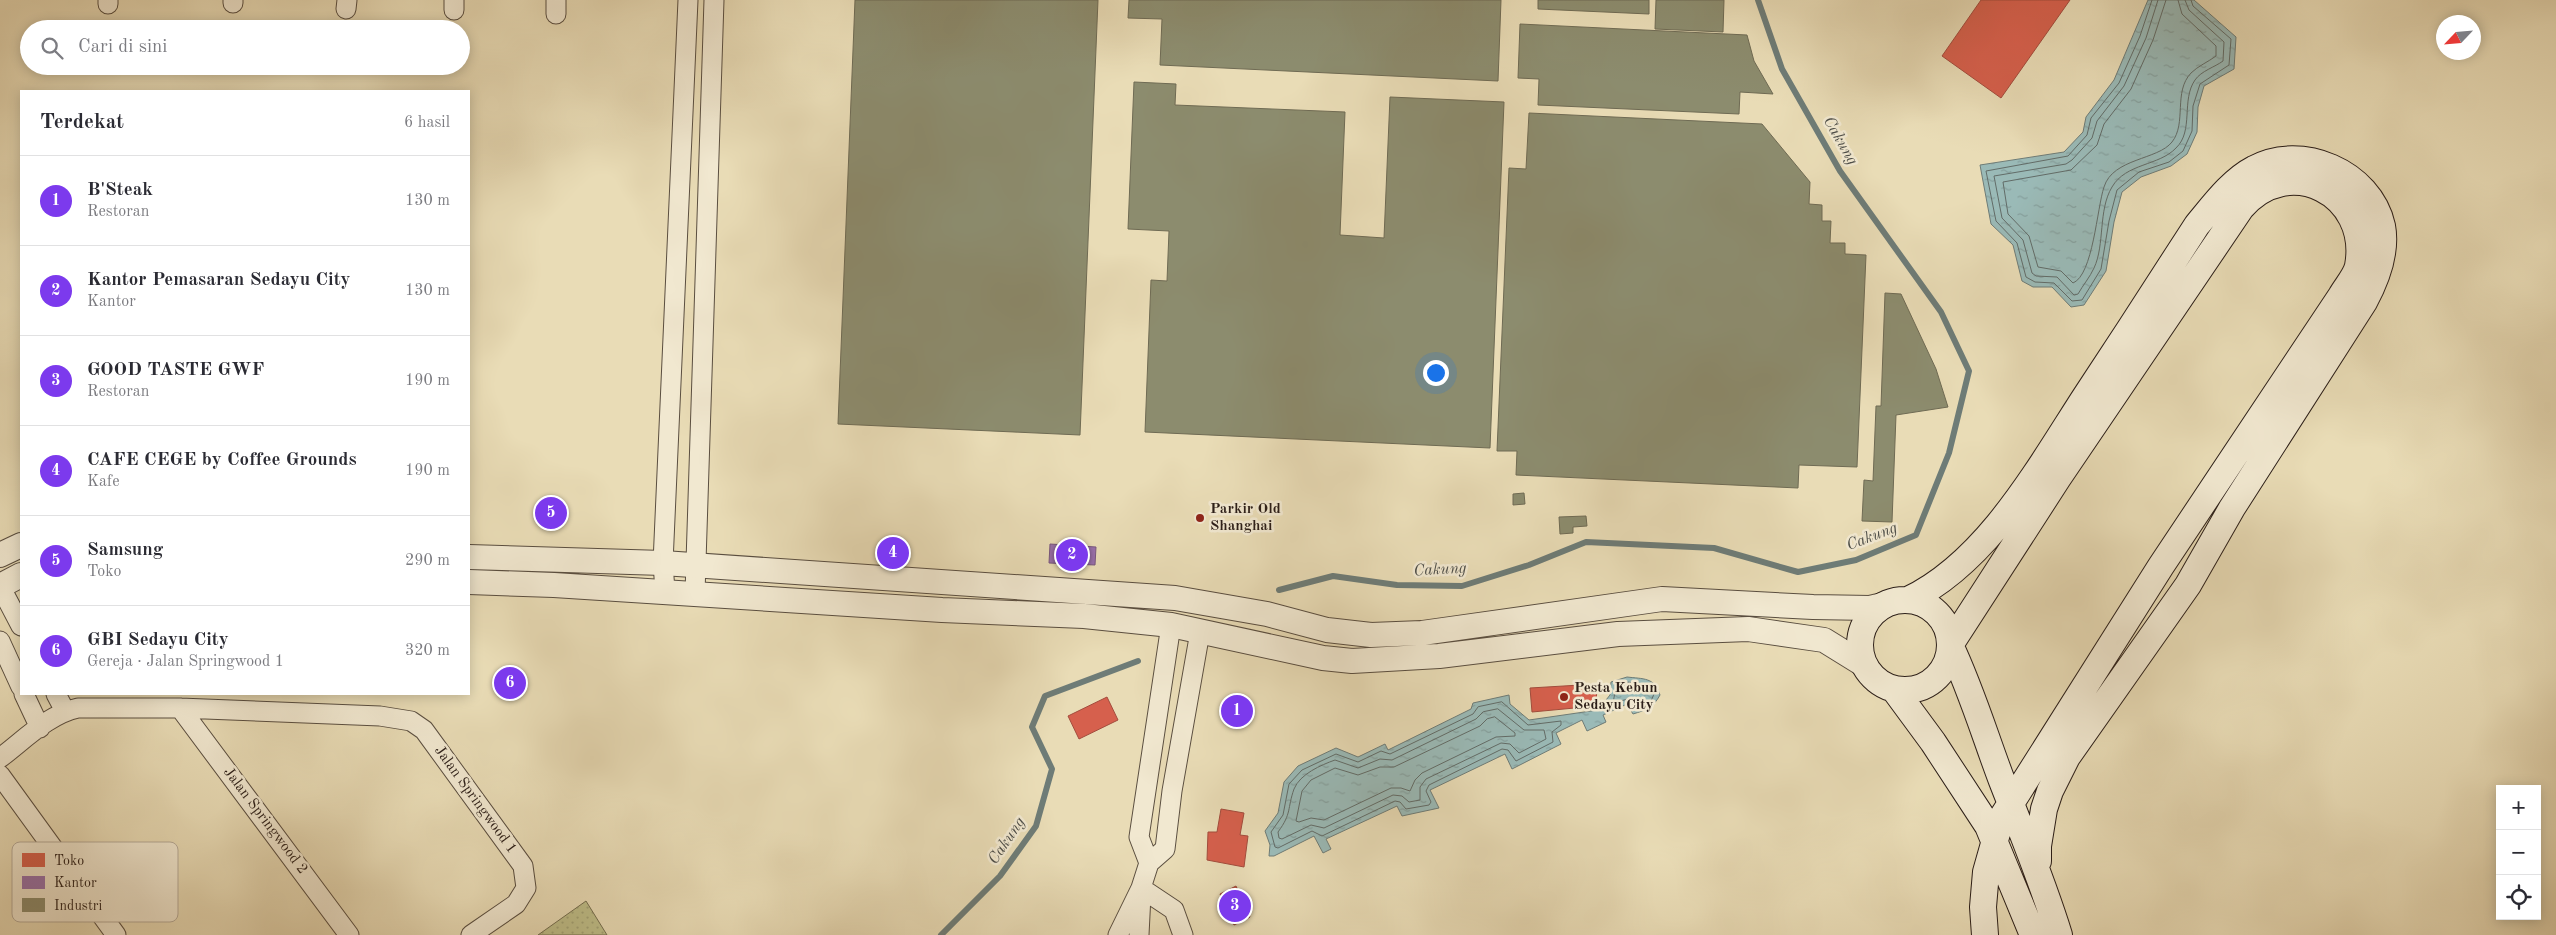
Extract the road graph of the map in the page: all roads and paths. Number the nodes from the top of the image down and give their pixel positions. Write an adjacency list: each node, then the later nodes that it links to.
1 (688, 0): 4 (street)
2 (714, 0): 3 (street)
3 (712, 51): 4 (street); 10 (street)
4 (686, 52): 9 (street)
5 (20, 545): 6 (street)
6 (0, 555)
7 (470, 556): 9 (street)
8 (2165, 560): 12 (main road); 24 (main road); 35 (main road)
9 (663, 563): 10 (street); 15 (street)
10 (694, 565): 16 (street); 17 (street)
11 (20, 576): 14 (street)
12 (2192, 579): 18 (main road); 39 (main road)
13 (470, 582): 15 (street)
14 (0, 586): 20 (street)
15 (665, 592): 16 (street)
16 (695, 593): 21 (street)
17 (1175, 598): 19 (street); 21 (street)
18 (1897, 602): 19 (street); 24 (main road); 25 (main road)
19 (1206, 604): 22 (street)
20 (20, 624)
21 (1170, 625): 22 (street); 38 (street)
22 (1200, 632): 25 (street); 38 (street)
23 (0, 641): 26 (street)
24 (1950, 645): 27 (main road); 35 (main road)
25 (1866, 666): 27 (main road)
26 (20, 685)
27 (1894, 689): 36 (main road)
28 (24, 695): 32 (street)
29 (57, 695): 31 (street)
30 (180, 708): 31 (street); 44 (street, Jalan Springwood 2); 45 (street, Jalan Springwood 1)
31 (65, 711): 32 (street)
32 (40, 728): 33 (street)
33 (0, 758)
34 (0, 775): 37 (street)
35 (2011, 802): 36 (main road); 39 (main road)
36 (1994, 838): 49 (main road); 50 (main road)
37 (49, 842)
38 (1149, 863): 40 (street)
39 (2038, 870): 41 (main road)
40 (1141, 888): 46 (street); 47 (street); 48 (street)
41 (2050, 906): 51 (main road); 52 (main road)
42 (107, 922): 43 (street)
43 (116, 935)
44 (349, 935)
45 (471, 935)
46 (1118, 935)
47 (1139, 935)
48 (1183, 935)
49 (1986, 935)
50 (2033, 935)
51 (2059, 935)
52 (2072, 935)

